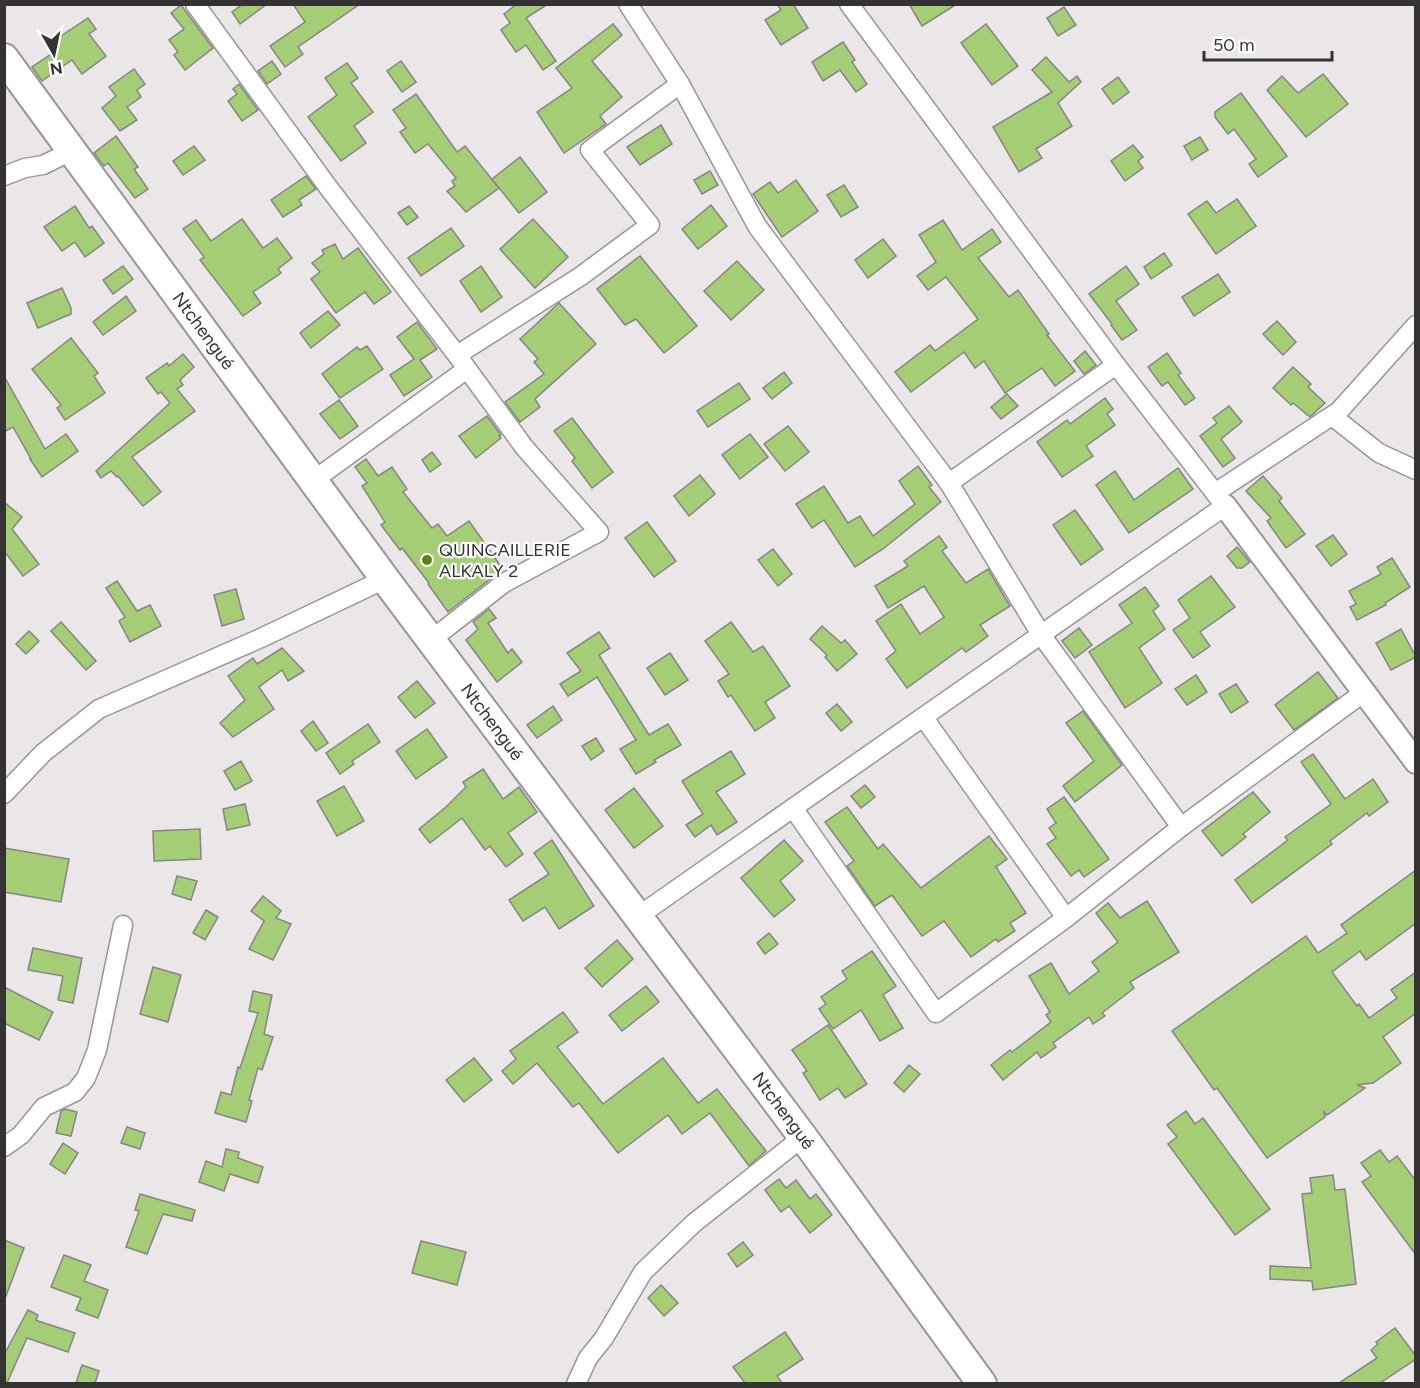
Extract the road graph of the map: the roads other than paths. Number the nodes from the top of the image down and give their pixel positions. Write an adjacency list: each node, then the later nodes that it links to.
1 (195, 4): 9 (street)
2 (628, 4): 5 (street)
3 (849, 4): 10 (street)
4 (4, 58): 6 (main road, Ntchengué)
5 (680, 84): 9 (street); 14 (street)
6 (72, 151): 7 (street); 13 (main road, Ntchengué)
7 (4, 176)
8 (1416, 325): 11 (street)
9 (462, 362): 13 (street); 18 (street)
10 (1116, 365): 14 (street); 15 (street)
11 (1332, 416): 12 (street); 15 (street)
12 (1416, 470)
13 (314, 480): 16 (main road, Ntchengué)
14 (950, 483): 17 (street)
15 (1220, 500): 17 (street); 19 (street)
16 (386, 579): 18 (main road, Ntchengué); 22 (street)
17 (1042, 636): 20 (street); 24 (street)
18 (431, 640): 25 (main road, Ntchengué)
19 (1363, 693): 21 (street); 24 (street)
20 (924, 718): 23 (street); 26 (street)
21 (1416, 762)
22 (4, 794)
23 (793, 808): 25 (street); 26 (street)
24 (1181, 827): 26 (street)
25 (637, 917): 28 (main road, Ntchengué)
26 (1066, 918)
27 (123, 925): 29 (street)
28 (803, 1137): 30 (street); 31 (main road, Ntchengué)
29 (4, 1147)
30 (576, 1383)
31 (982, 1383)

